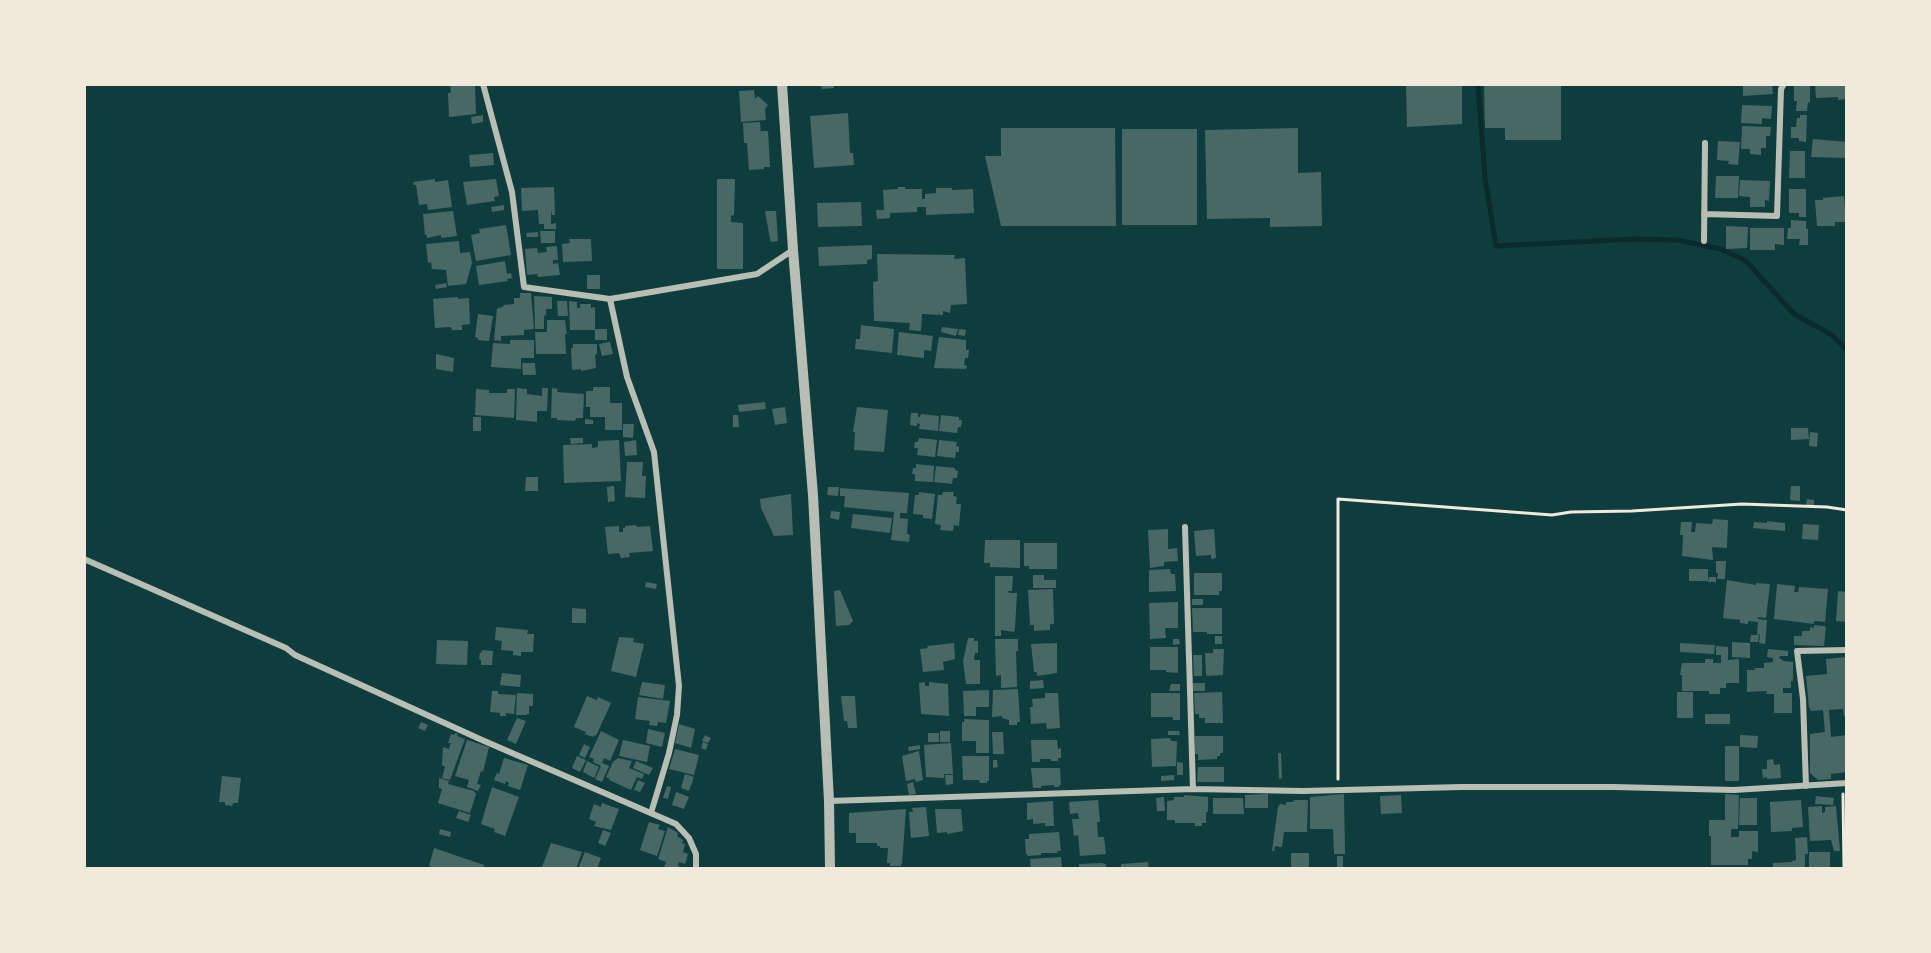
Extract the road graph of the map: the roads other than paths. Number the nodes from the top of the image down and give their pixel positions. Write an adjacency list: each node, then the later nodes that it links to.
1 (483, 84): 8 (street)
2 (782, 84): 7 (street)
3 (1784, 84): 5 (street)
4 (1705, 143): 5 (street)
5 (1704, 214): 6 (street)
6 (1704, 241)
7 (793, 250): 8 (street); 15 (street)
8 (610, 299): 16 (street)
9 (1185, 527): 14 (street)
10 (84, 559): 16 (street)
11 (1847, 650): 13 (street)
12 (1845, 783): 13 (street)
13 (1806, 786): 14 (street)
14 (1193, 789): 15 (street)
15 (829, 801): 18 (street)
16 (651, 813): 17 (street)
17 (696, 869)
18 (830, 869)

